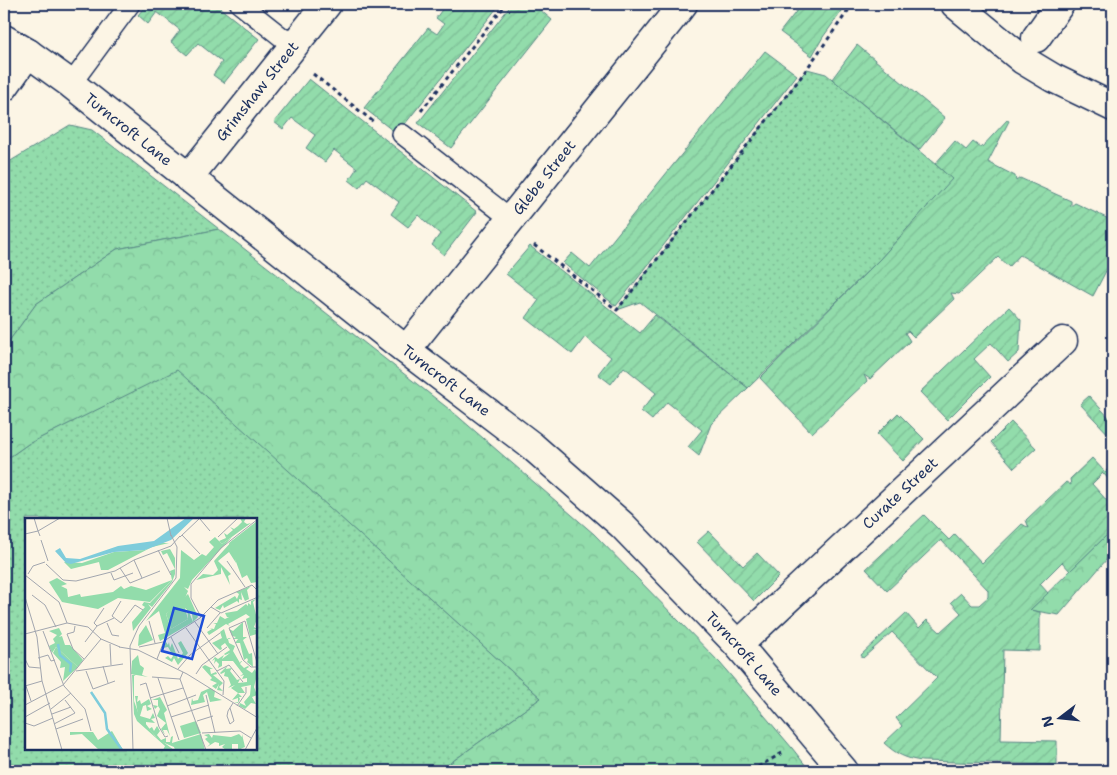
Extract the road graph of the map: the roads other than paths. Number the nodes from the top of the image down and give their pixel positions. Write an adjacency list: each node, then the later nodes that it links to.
1 (130, 4): 11 (lane)
2 (240, 4): 9 (lane)
3 (327, 4): 9 (street, Grimshaw Street)
4 (683, 4): 16 (street, Glebe Street)
5 (955, 4): 13 (street)
6 (1060, 4): 8 (street)
7 (4, 38): 10 (street, Turncroft Lane)
8 (1036, 38)
9 (293, 46): 15 (street, Grimshaw Street)
10 (28, 53): 11 (street, Turncroft Lane); 12 (street)
11 (71, 84): 15 (street, Turncroft Lane)
12 (4, 87)
13 (1113, 107)
14 (402, 134): 16 (lane)
15 (188, 178): 18 (street, Turncroft Lane)
16 (511, 219): 18 (street, Glebe Street)
17 (1063, 341): 19 (street, Curate Street)
18 (406, 350): 19 (street, Turncroft Lane)
19 (738, 645): 20 (street, Turncroft Lane)
20 (844, 771)

